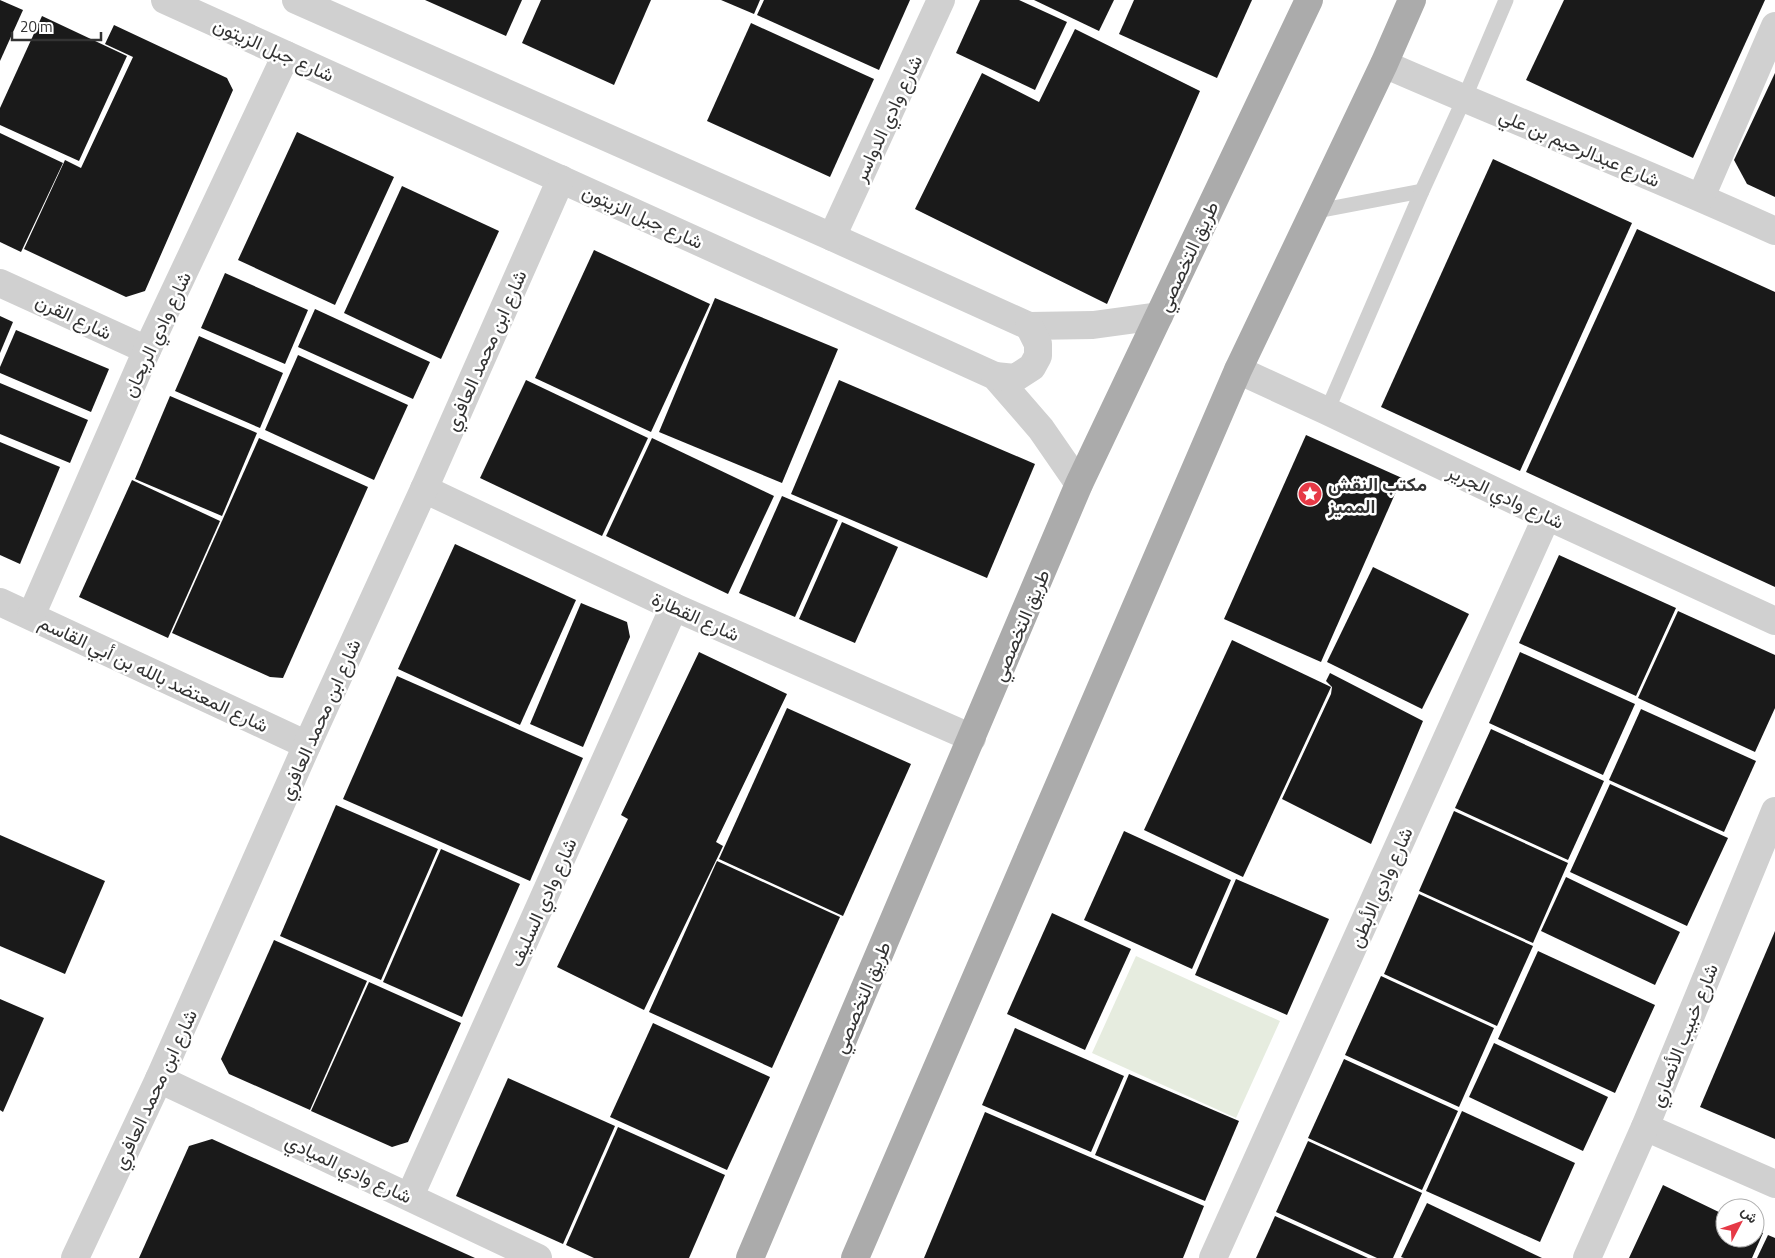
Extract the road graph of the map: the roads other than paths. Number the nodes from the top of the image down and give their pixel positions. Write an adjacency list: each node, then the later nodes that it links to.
1 (165, 0): 8 (street, شارع جبل الزيتون)
2 (296, 0): 16 (street)
3 (941, 0): 16 (street, شارع وادي الدواسر)
4 (1309, 0): 18 (main road, طريق التخصصي)
5 (1412, 0): 9 (main road)
6 (1506, 0): 10 (lane)
7 (1775, 26): 13 (street)
8 (286, 55): 11 (street, شارع جبل الزيتون); 20 (street, شارع وادي الريحان)
9 (1384, 64): 10 (street, شارع عبدالرحيم بن علي); 14 (main road)
10 (1464, 99): 12 (lane); 13 (street, شارع عبدالرحيم بن علي)
11 (560, 179): 22 (street, شارع جبل الزيتون); 25 (street, شارع ابن محمد العافري)
12 (1422, 191): 14 (lane); 23 (lane)
13 (1701, 197): 15 (street, شارع عبدالرحيم بن علي)
14 (1312, 212): 21 (main road)
15 (1775, 231)
16 (832, 237): 19 (street)
17 (0, 283): 20 (street, شارع القرن)
18 (1159, 316): 19 (street); 24 (main road, طريق التخصصي)
19 (1029, 326): 22 (street)
20 (148, 350): 29 (street, شارع وادي الريحان)
21 (1238, 370): 23 (street, شارع وادي الجرير); 41 (main road)
22 (995, 376): 24 (street, شارع جبل الزيتون)
23 (1327, 410): 26 (street, شارع وادي الجرير)
24 (1079, 484): 31 (main road, طريق التخصصي)
25 (424, 489): 28 (street, شارع القطارة); 32 (street, شارع ابن محمد العافري)
26 (1548, 516): 30 (street, شارع وادي الجرير); 42 (street, شارع وادي الأبطن)
27 (0, 602): 29 (street, شارع المعتضد بالله بن أبي القاسم)
28 (674, 607): 31 (street, شارع القطارة); 37 (street, شارع وادي السليف)
29 (31, 616): 32 (street, شارع المعتضد بالله بن أبي القاسم)
30 (1775, 621)
31 (972, 738): 40 (main road, طريق التخصصي)
32 (307, 745): 34 (street, شارع ابن محمد العافري)
33 (1775, 811): 35 (street, شارع خبيب الأنصاري)
34 (159, 1079): 37 (street, شارع وادي الميادي); 38 (street, شارع ابن محمد العافري)
35 (1645, 1127): 36 (street); 43 (street, شارع خبيب الأنصاري)
36 (1775, 1184)
37 (410, 1196): 39 (street, شارع وادي الميادي)
38 (75, 1258)
39 (538, 1258)
40 (750, 1258)
41 (855, 1258)
42 (1213, 1258)
43 (1587, 1258)

